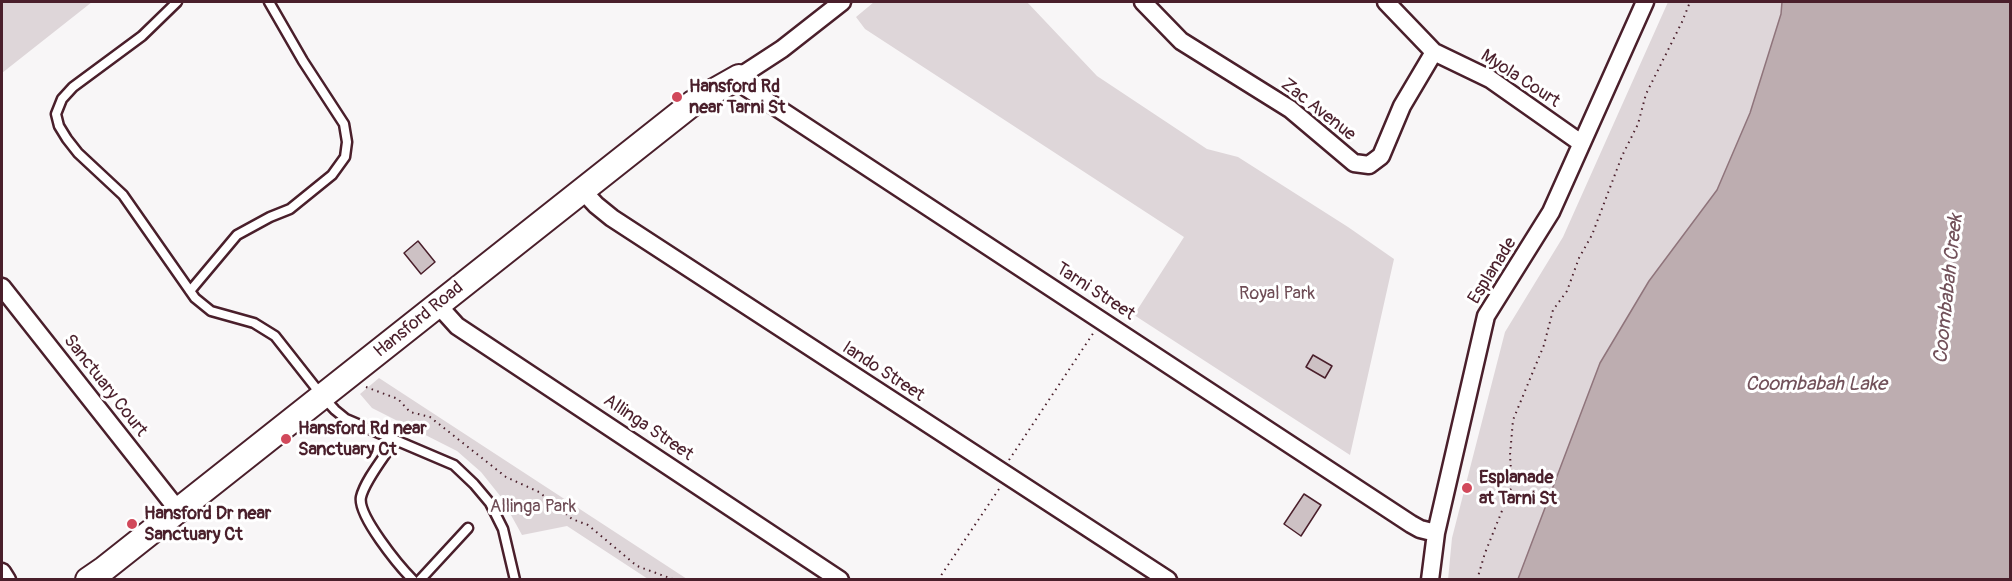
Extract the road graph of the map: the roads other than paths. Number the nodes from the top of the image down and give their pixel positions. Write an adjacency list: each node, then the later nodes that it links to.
1 (177, 2): 12 (lane)
2 (269, 2): 12 (lane)
3 (842, 2): 8 (street)
4 (1143, 2): 7 (street, Zac Avenue)
5 (1645, 2): 9 (street, Esplanade)
6 (1391, 3): 7 (street, Myola Court)
7 (1434, 52): 9 (street, Myola Court)
8 (739, 77): 10 (street, Hansford Road); 18 (street, Tarni Street)
9 (1581, 143): 18 (street, Esplanade)
10 (582, 190): 13 (street, Hansford Road); 26 (street, Iando Street)
11 (2, 287): 16 (street, Sanctuary Court)
12 (190, 291): 14 (lane)
13 (438, 305): 14 (street, Hansford Road); 25 (street, Allinga Street)
14 (323, 397): 15 (lane); 16 (street, Hansford Road)
15 (395, 440): 22 (lane); 24 (lane)
16 (178, 510): 20 (street, Hansford Road)
17 (468, 528): 23 (lane)
18 (1436, 533): 27 (street, Esplanade)
19 (2, 572): 21 (street)
20 (96, 576)
21 (7, 579)
22 (412, 579)
23 (420, 579)
24 (515, 579)
25 (840, 579)
26 (1168, 579)
27 (1430, 579)

